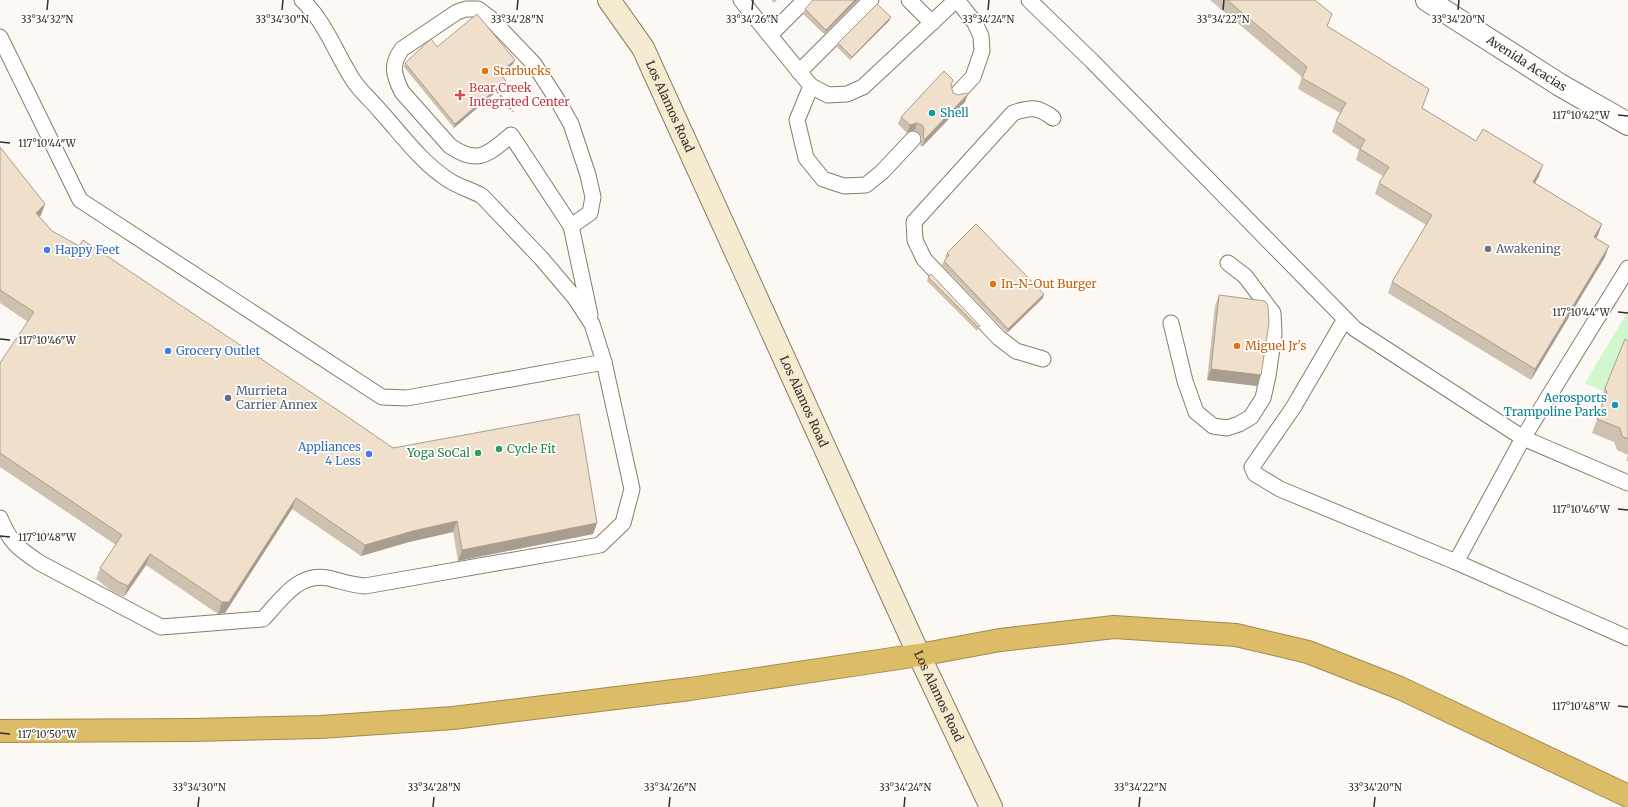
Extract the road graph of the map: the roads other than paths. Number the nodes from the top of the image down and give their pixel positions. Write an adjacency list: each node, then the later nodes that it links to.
1 (302, 0): 24 (lane)
2 (609, 0): 32 (main road, Los Alamos Road)
3 (741, 0): 11 (lane)
4 (804, 0): 11 (lane)
5 (872, 0): 13 (lane)
6 (909, 0): 10 (lane)
7 (957, 0): 10 (lane); 15 (lane)
8 (1029, 0): 22 (lane)
9 (1428, 0): 17 (street, Avenida Acacias)
10 (932, 23): 14 (lane)
11 (770, 35): 13 (lane)
12 (0, 37): 26 (lane)
13 (799, 72): 14 (lane)
14 (811, 86): 18 (lane)
15 (957, 94)
16 (1053, 118): 25 (lane)
17 (1628, 124)
18 (913, 139)
19 (571, 226): 19 (lane); 24 (lane)
20 (1228, 262): 23 (lane)
21 (1628, 268): 27 (lane)
22 (1344, 319): 27 (lane); 30 (lane)
23 (1171, 323)
24 (592, 324): 26 (lane)
25 (1043, 359)
26 (604, 362): 29 (lane)
27 (1523, 438): 28 (lane); 30 (lane)
28 (1628, 483)
29 (0, 518)
30 (1456, 562): 31 (lane)
31 (1628, 638)
32 (919, 655): 33 (highway); 34 (highway); 35 (main road, Los Alamos Road)
33 (0, 731)
34 (1628, 796)
35 (991, 807)

